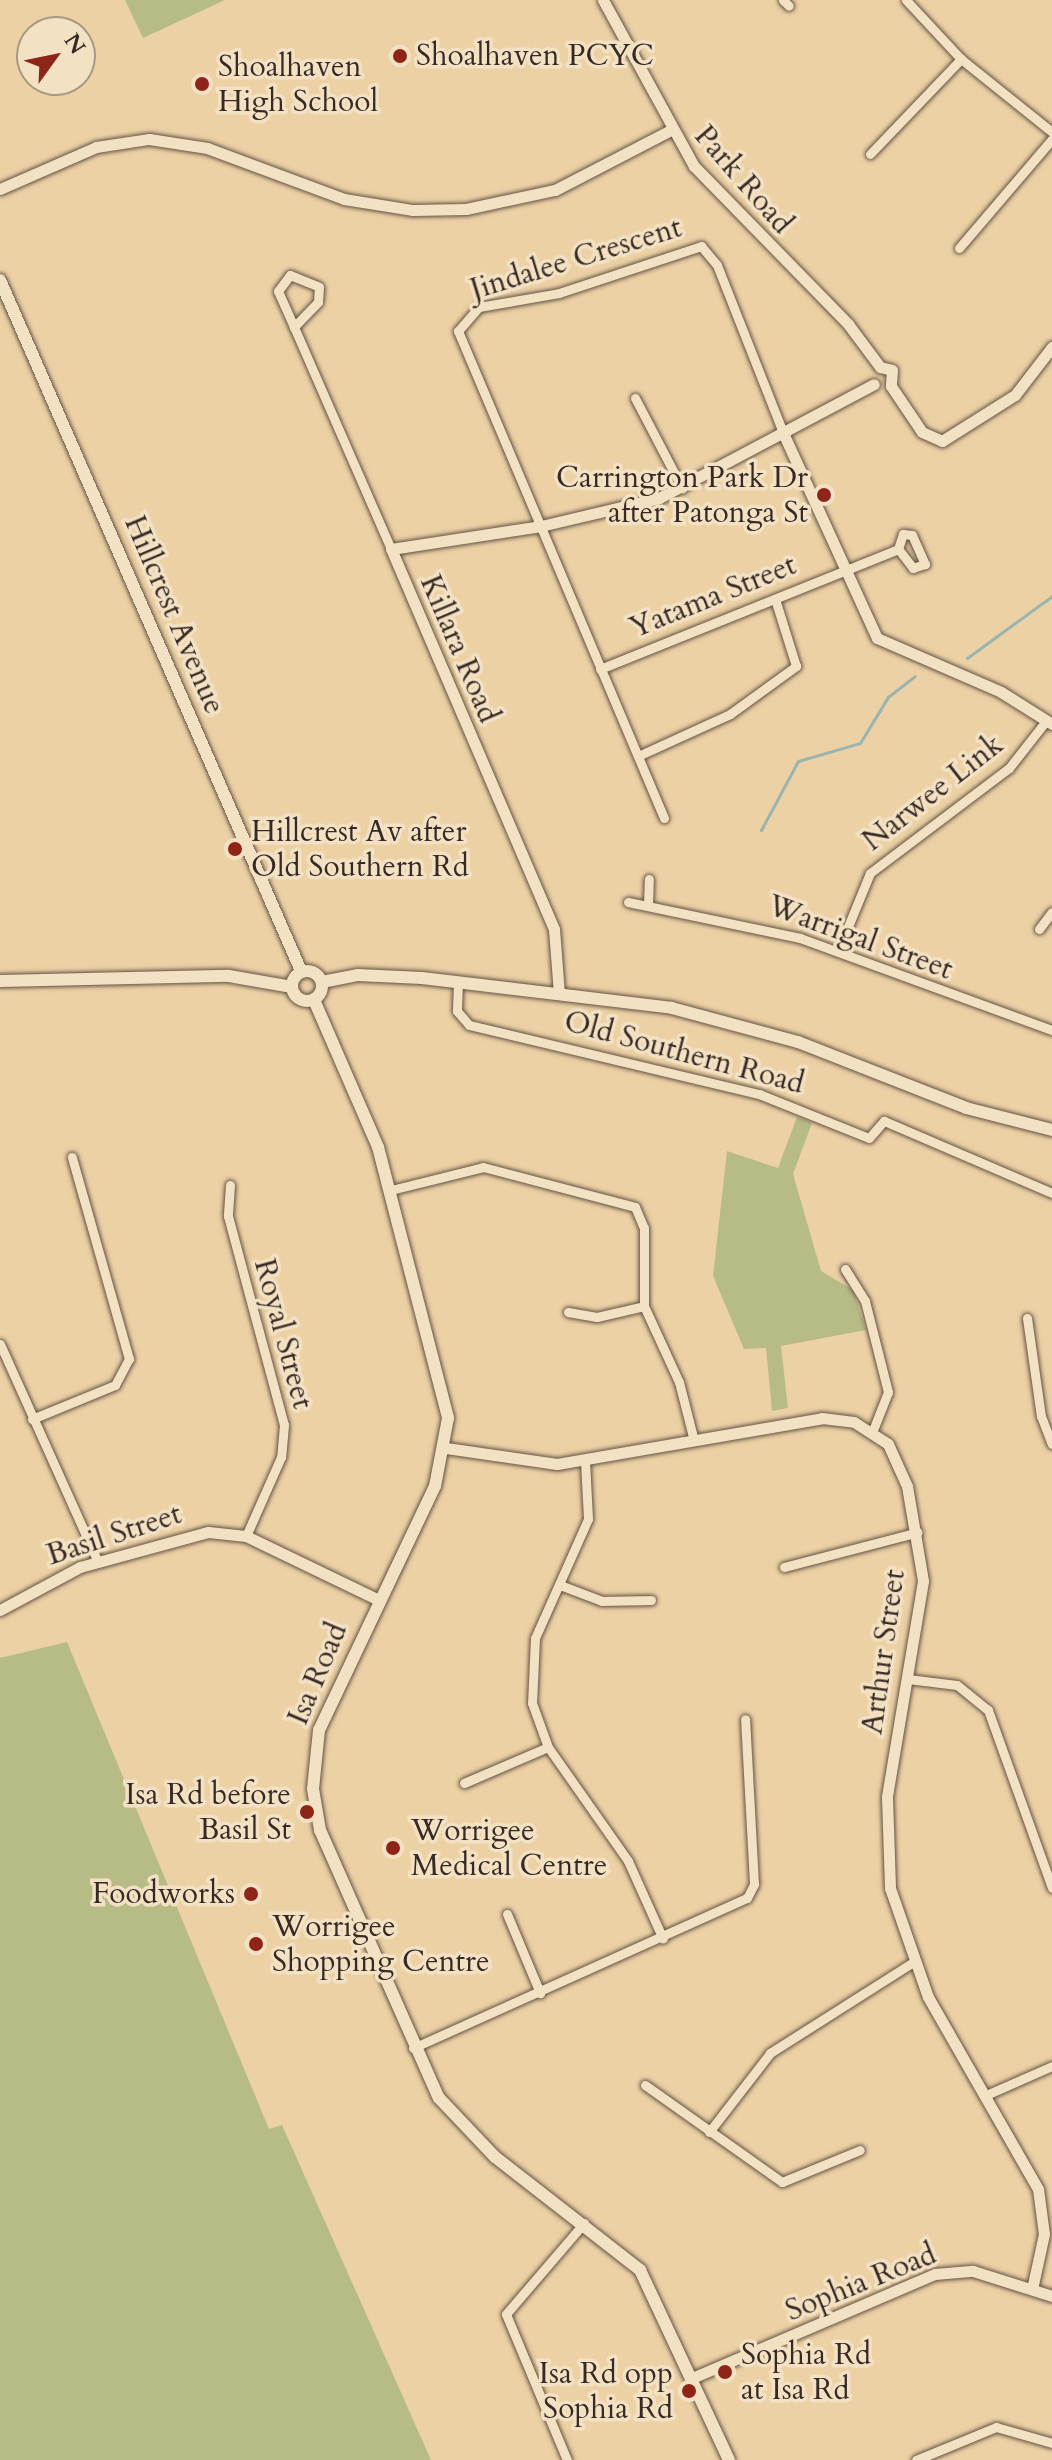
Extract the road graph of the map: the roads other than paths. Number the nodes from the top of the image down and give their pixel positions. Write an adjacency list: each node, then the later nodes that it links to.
1 (603, 0): 4 (street, Park Road)
2 (906, 0): 3 (street)
3 (961, 59): 5 (street); 7 (street)
4 (669, 131): 8 (street); 13 (street, Park Road)
5 (1052, 132)
6 (1052, 139): 9 (street)
7 (870, 154)
8 (0, 189)
9 (959, 248)
10 (0, 280): 34 (main road, Hillcrest Avenue)
11 (294, 327): 11 (street, Killara Road); 20 (street, Killara Road)
12 (1052, 347): 15 (street)
13 (880, 367): 14 (street); 15 (street, Park Road)
14 (874, 384): 15 (street); 17 (street)
15 (891, 386)
16 (635, 398): 18 (street)
17 (784, 435): 18 (street); 19 (street, Jindalee Crescent); 22 (street)
18 (682, 488): 19 (street)
19 (541, 526): 20 (street); 24 (street, Jindalee Crescent)
20 (391, 549): 39 (street, Killara Road)
21 (898, 549): 22 (street, Yatama Street)
22 (844, 570): 23 (street, Yatama Street); 25 (street)
23 (775, 599): 24 (street, Yatama Street); 26 (street)
24 (600, 669): 26 (street, Jindalee Crescent)
25 (1049, 722): 33 (street, Narwee Link)
26 (638, 756): 27 (street, Jindalee Crescent)
27 (664, 818)
28 (649, 879): 30 (street)
29 (628, 902): 30 (street, Warrigal Street)
30 (648, 904): 33 (street, Warrigal Street)
31 (1052, 912): 32 (street)
32 (1039, 929)
33 (838, 951): 41 (street, Warrigal Street)
34 (301, 971): 37 (main road); 38 (main road)
35 (0, 981): 38 (main road)
36 (458, 981): 37 (main road, Old Southern Road); 39 (main road, Old Southern Road); 46 (street, Old Southern Road)
37 (322, 982): 40 (main road)
38 (292, 987): 40 (main road)
39 (559, 994): 42 (main road, Old Southern Road)
40 (314, 1000): 45 (main road, Isa Road)
41 (1052, 1030)
42 (1052, 1130)
43 (72, 1157): 52 (street)
44 (230, 1185): 59 (street, Royal Street)
45 (391, 1190): 48 (street); 56 (main road, Isa Road)
46 (1052, 1193)
47 (845, 1269): 53 (street)
48 (644, 1306): 49 (street); 54 (street)
49 (568, 1312)
50 (1027, 1318): 55 (street)
51 (0, 1344): 52 (street)
52 (32, 1419): 60 (street)
53 (873, 1430): 54 (street); 58 (street, Arthur Street)
54 (694, 1441): 57 (street)
55 (1052, 1444)
56 (446, 1448): 57 (street); 63 (main road, Isa Road)
57 (585, 1461): 62 (street)
58 (918, 1532): 61 (street); 66 (street, Arthur Street)
59 (246, 1536): 60 (street, Basil Street); 63 (street, Basil Street)
60 (97, 1560): 65 (street, Basil Street)
61 (784, 1567)
62 (560, 1585): 64 (street); 68 (street)
63 (379, 1600): 75 (main road, Isa Road)
64 (651, 1600)
65 (0, 1610)
66 (908, 1679): 70 (street); 73 (street, Arthur Street)
67 (745, 1719): 72 (street)
68 (548, 1747): 69 (street); 72 (street)
69 (464, 1783)
70 (1052, 1888)
71 (507, 1914): 74 (street)
72 (663, 1939): 74 (street)
73 (912, 1963): 78 (street, Arthur Street); 79 (street)
74 (540, 1993): 75 (street)
75 (413, 2048): 81 (main road, Isa Road)
76 (1052, 2066): 78 (street)
77 (645, 2085): 79 (street)
78 (986, 2095): 82 (street, Arthur Street)
79 (709, 2132): 80 (street)
80 (860, 2150)
81 (584, 2223): 84 (main road, Isa Road); 86 (street)
82 (1032, 2289): 83 (street, Sophia Road); 84 (street, Sophia Road)
83 (1052, 2296)
84 (692, 2378): 87 (main road, Isa Road)
85 (1052, 2443): 88 (street)
86 (567, 2460)
87 (729, 2460)
88 (916, 2460)

